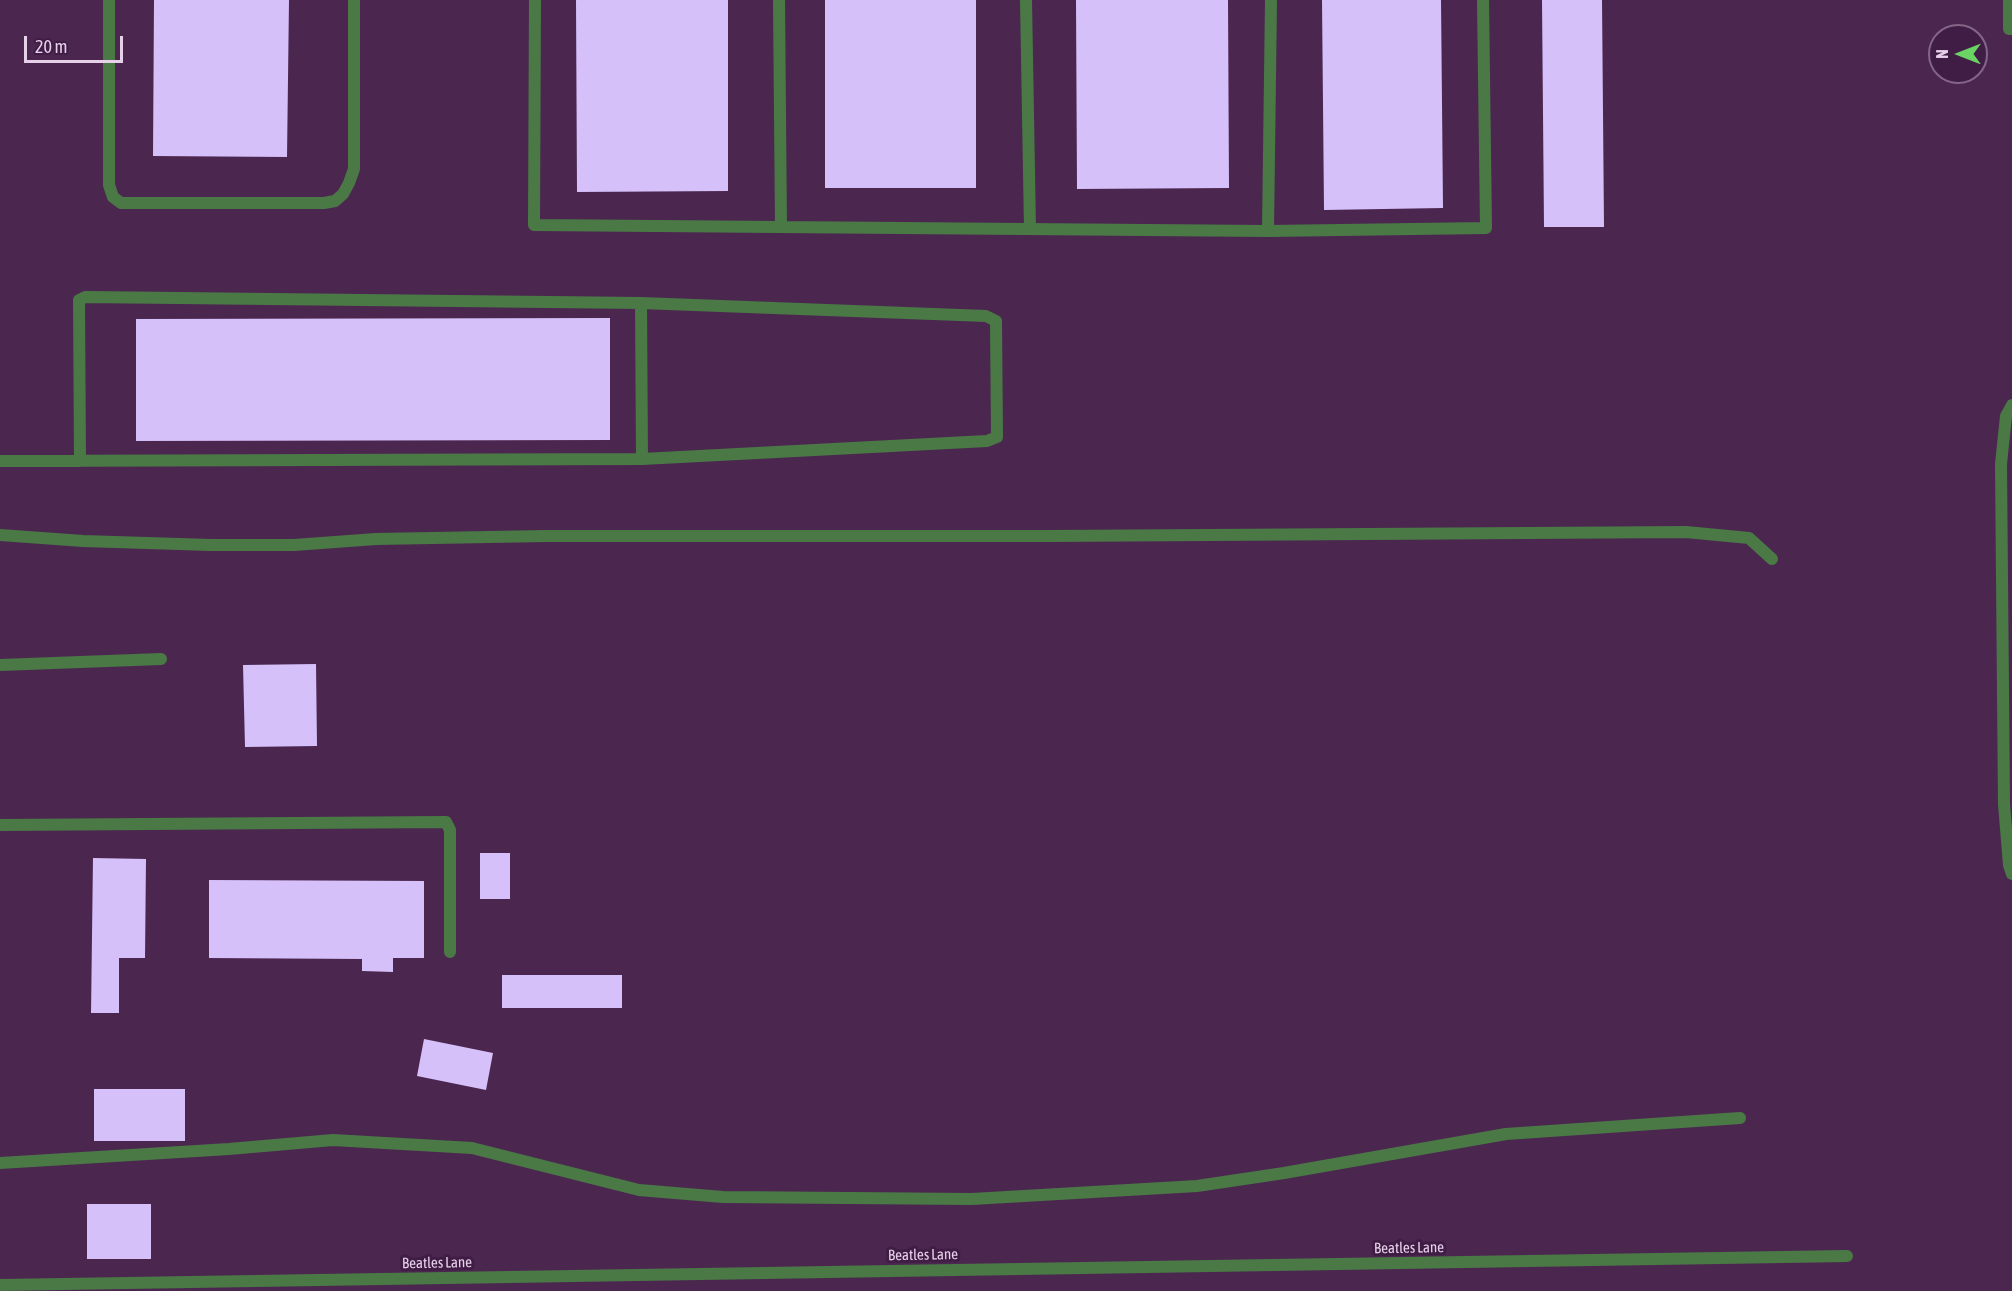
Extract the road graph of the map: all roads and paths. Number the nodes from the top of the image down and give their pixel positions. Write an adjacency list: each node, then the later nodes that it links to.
1 (109, 0): 2 (street)
2 (354, 0)
3 (536, 0): 10 (street)
4 (779, 0): 10 (street)
5 (1026, 0): 11 (street)
6 (1271, 0): 12 (street)
7 (1483, 0): 12 (street)
8 (2009, 0): 9 (street)
9 (2012, 28)
10 (781, 227): 11 (street)
11 (1030, 229): 12 (street)
12 (1268, 231)
13 (641, 303): 15 (street); 15 (street); 17 (street)
14 (2012, 405): 23 (street)
15 (642, 459): 17 (street)
16 (0, 461): 17 (street)
17 (80, 461)
18 (0, 535): 19 (street)
19 (1772, 559)
20 (161, 659): 21 (street)
21 (0, 665)
22 (0, 825): 24 (street)
23 (2012, 874)
24 (450, 952)
25 (1740, 1118): 26 (street)
26 (0, 1163)
27 (1847, 1256): 28 (street, Beatles Lane)
28 (0, 1285)

